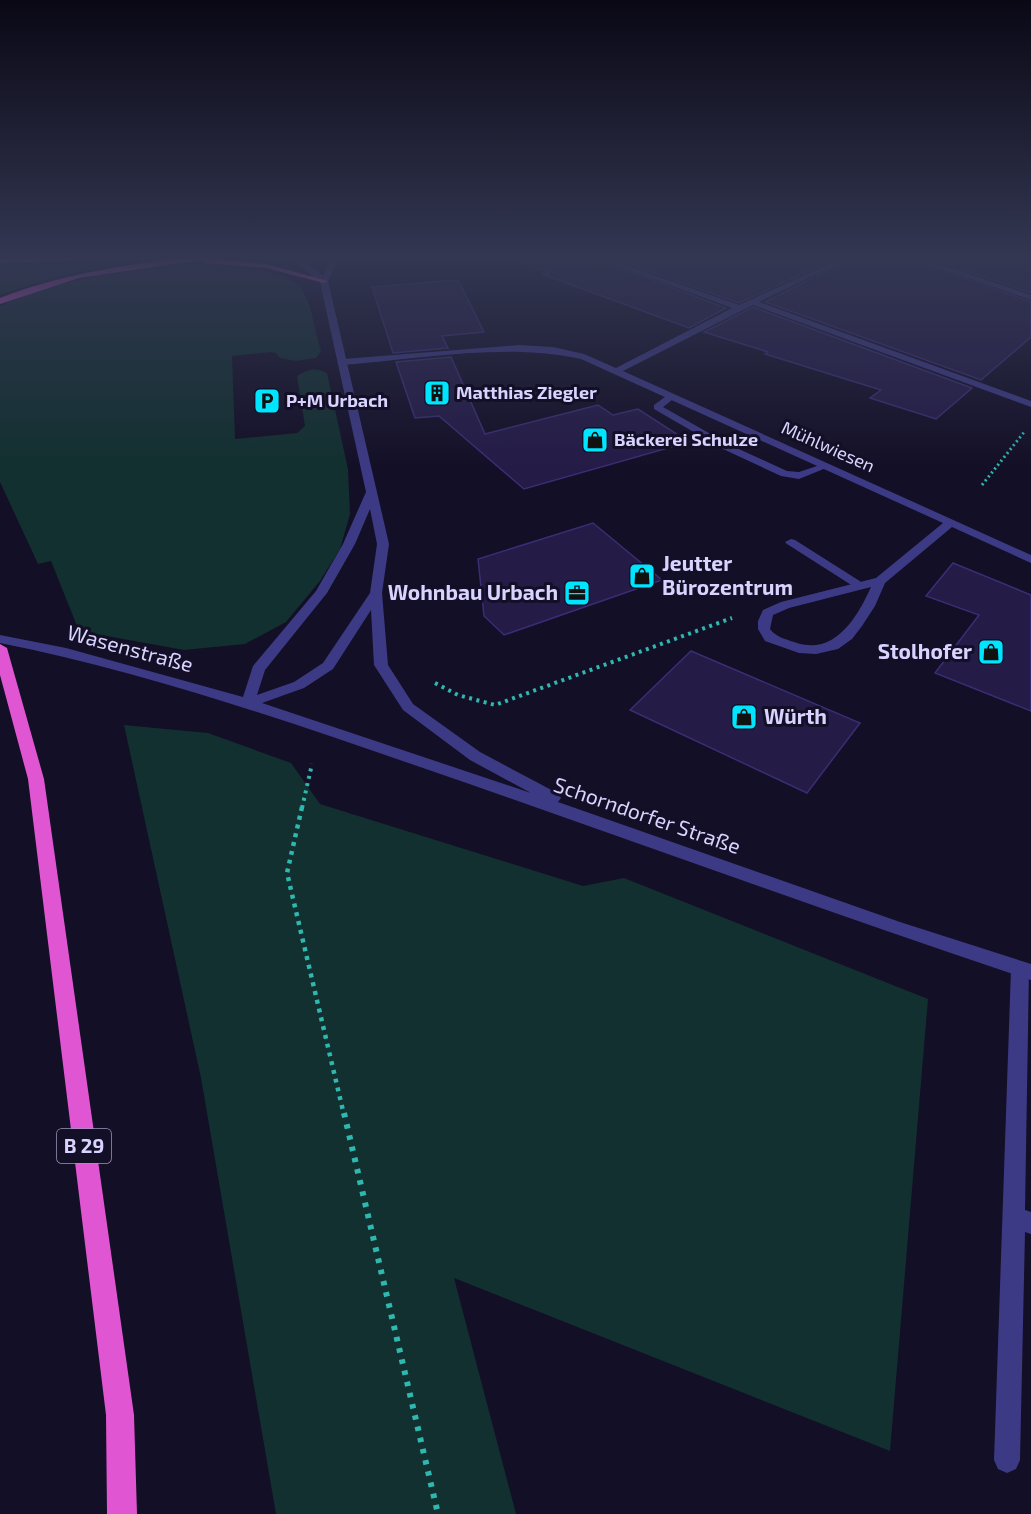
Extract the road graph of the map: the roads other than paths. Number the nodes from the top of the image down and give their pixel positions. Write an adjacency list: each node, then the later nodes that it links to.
1 (335, 327): 4 (street)
2 (702, 327): 5 (street)
3 (820, 327): 7 (street)
4 (343, 362): 5 (street, Mühlwiesen); 9 (street)
5 (617, 370): 6 (street, Mühlwiesen)
6 (672, 396): 8 (street, Mühlwiesen); 8 (street)
7 (1031, 404)
8 (826, 466): 10 (street, Mühlwiesen)
9 (372, 490): 15 (street); 18 (street)
10 (951, 522): 12 (street, Mühlwiesen); 13 (street)
11 (791, 542): 14 (street)
12 (1031, 559)
13 (880, 581): 14 (street); 14 (street)
14 (860, 585)
15 (376, 593): 18 (street); 19 (street)
16 (0, 639): 18 (street, Wasenstraße)
17 (0, 648): 24 (highway, B 29)
18 (248, 703): 19 (street, Schorndorfer Straße)
19 (593, 820): 20 (street, Schorndorfer Straße)
20 (1025, 971): 21 (street)
21 (1024, 1077): 22 (street)
22 (1022, 1220): 23 (street)
23 (1007, 1460)
24 (122, 1514)

